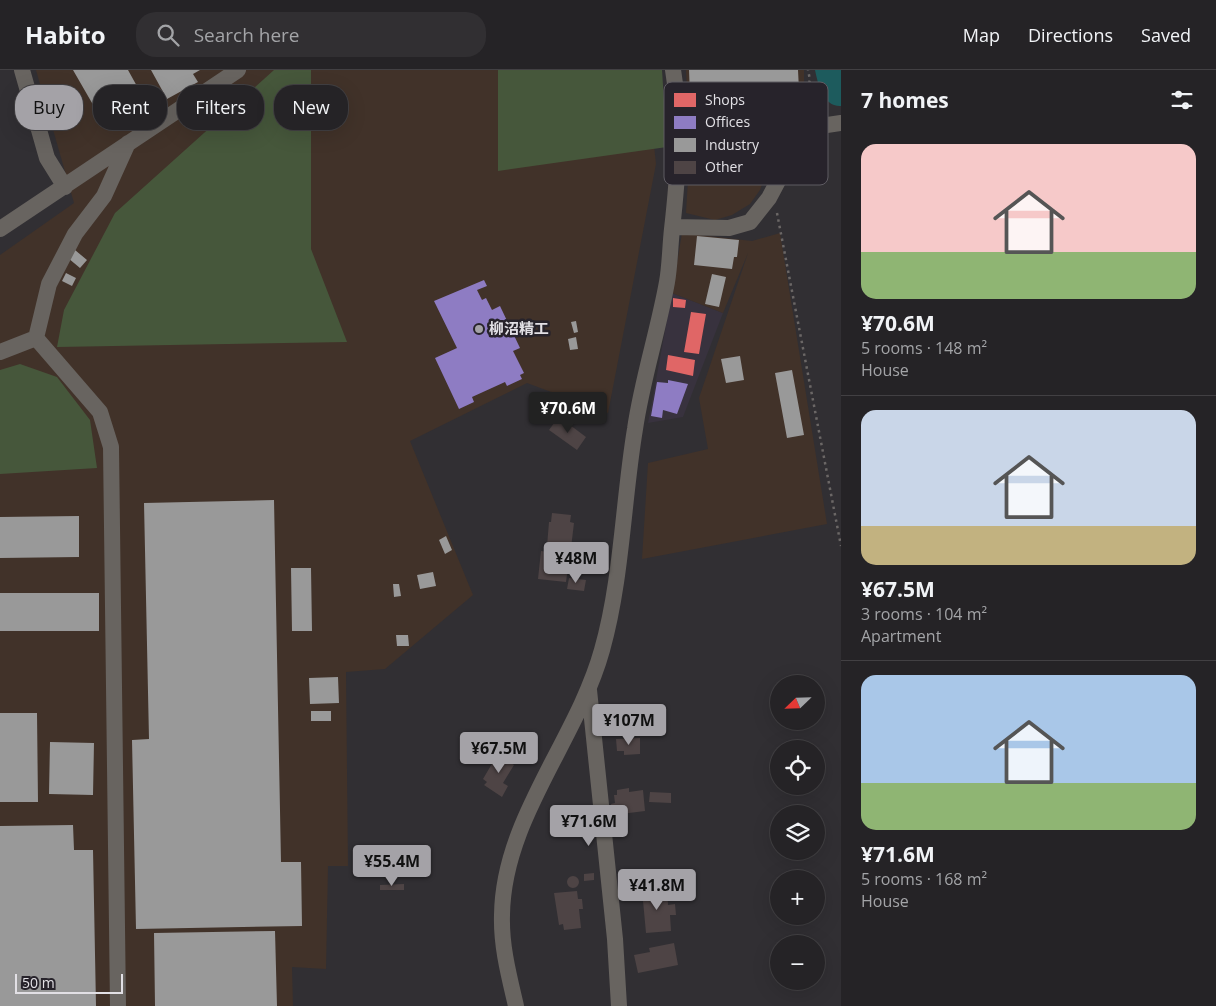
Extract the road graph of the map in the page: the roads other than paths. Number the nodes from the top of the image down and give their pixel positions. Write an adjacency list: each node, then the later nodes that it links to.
1 (22, 70): 8 (street)
2 (238, 70): 5 (street)
3 (841, 123): 4 (street)
4 (828, 125)
5 (128, 143): 8 (street); 11 (street)
6 (678, 185): 9 (street)
7 (776, 185): 9 (street)
8 (65, 187): 10 (street)
9 (672, 227): 13 (street)
10 (0, 229)
11 (36, 338): 12 (street); 14 (street)
12 (0, 352)
13 (589, 688): 15 (street); 16 (street)
14 (118, 1006)
15 (516, 1006)
16 (619, 1006)

